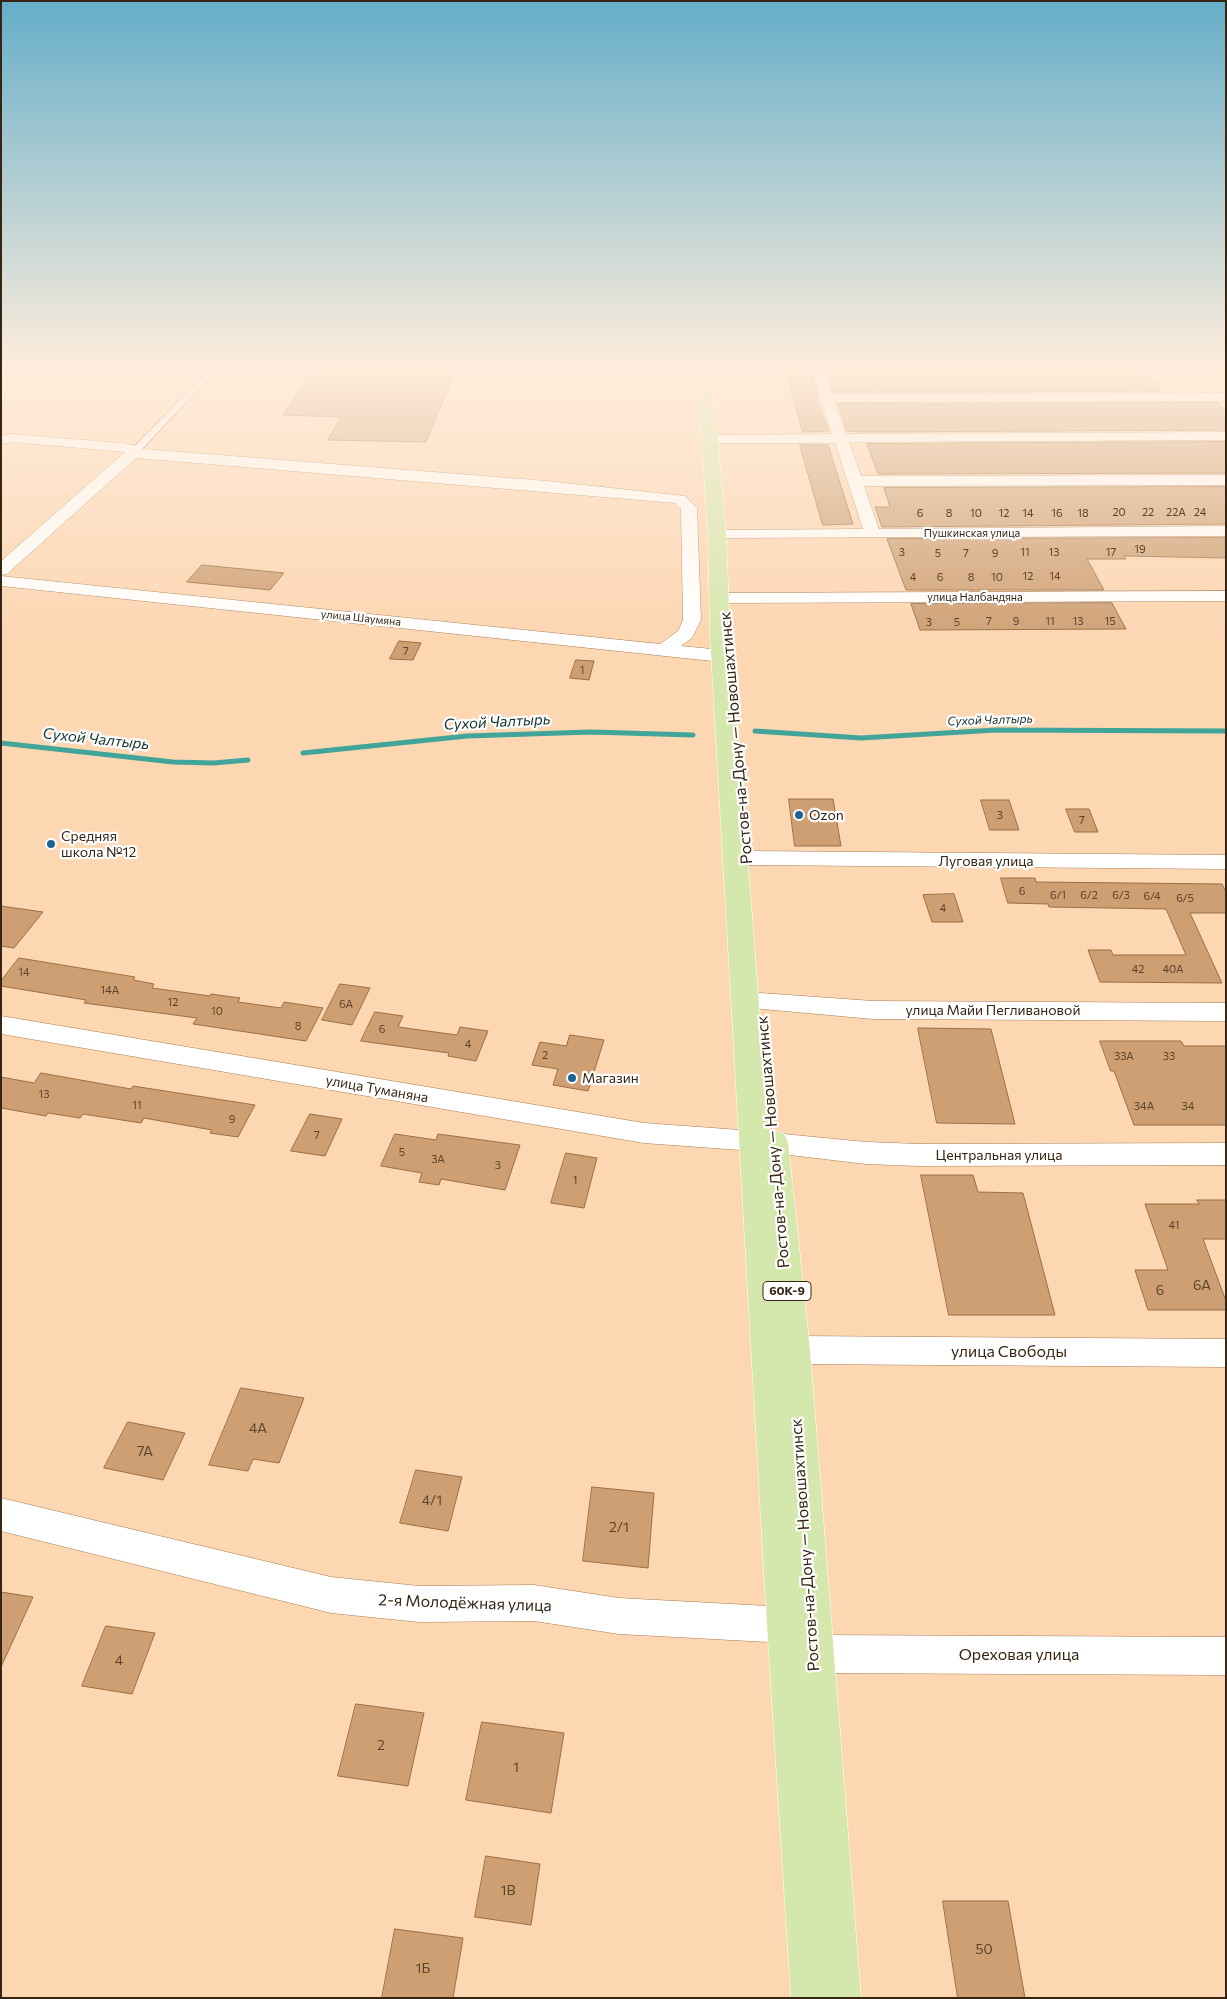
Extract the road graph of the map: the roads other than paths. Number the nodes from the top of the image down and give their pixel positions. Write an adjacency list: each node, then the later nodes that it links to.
1 (129, 457): 10 (street)
2 (199, 457): 14 (street)
3 (711, 457): 9 (main road, Ростов-на-Дону — Новошахтинск / 60К-9)
4 (847, 457): 6 (street)
5 (1226, 480): 6 (street)
6 (855, 481): 8 (street)
7 (1226, 531): 8 (street, Пушкинская улица)
8 (872, 533): 9 (street, Пушкинская улица)
9 (718, 534): 12 (main road, Ростов-на-Дону — Новошахтинск / 60К-9)
10 (1, 570)
11 (1, 581): 14 (street, улица Шаумяна)
12 (722, 592): 13 (street, улица Налбандяна); 15 (main road, Ростов-на-Дону — Новошахтинск / 60К-9); 16 (main road, Ростов-на-Дону — Новошахтинск / 60К-9)
13 (1226, 596)
14 (664, 650): 15 (street, улица Шаумяна)
15 (722, 656): 21 (main road, Ростов-на-Дону — Новошахтинск / 60К-9)
16 (747, 858): 17 (street, Луговая улица); 18 (main road, Ростов-на-Дону — Новошахтинск / 60К-9)
17 (1226, 862)
18 (760, 1002): 19 (street, улица Майи Пегливановой); 21 (main road, Ростов-на-Дону — Новошахтинск / 60К-9)
19 (1226, 1012)
20 (1, 1025): 21 (street, улица Туманяна)
21 (764, 1142): 22 (street, Центральная улица); 23 (main road, Ростов-на-Дону — Новошахтинск / 60К-9); 26 (main road, Ростов-на-Дону — Новошахтинск / 60К-9)
22 (1226, 1154)
23 (793, 1350): 24 (street, улица Свободы); 27 (main road, Ростов-на-Дону — Новошахтинск / 60К-9)
24 (1226, 1353)
25 (1, 1514): 26 (street, 2-я Молодёжная улица)
26 (787, 1625): 29 (main road, Ростов-на-Дону — Новошахтинск / 60К-9)
27 (812, 1654): 28 (street, Ореховая улица); 30 (main road, Ростов-на-Дону — Новошахтинск / 60К-9)
28 (1226, 1656)
29 (815, 1998)
30 (837, 1998)

